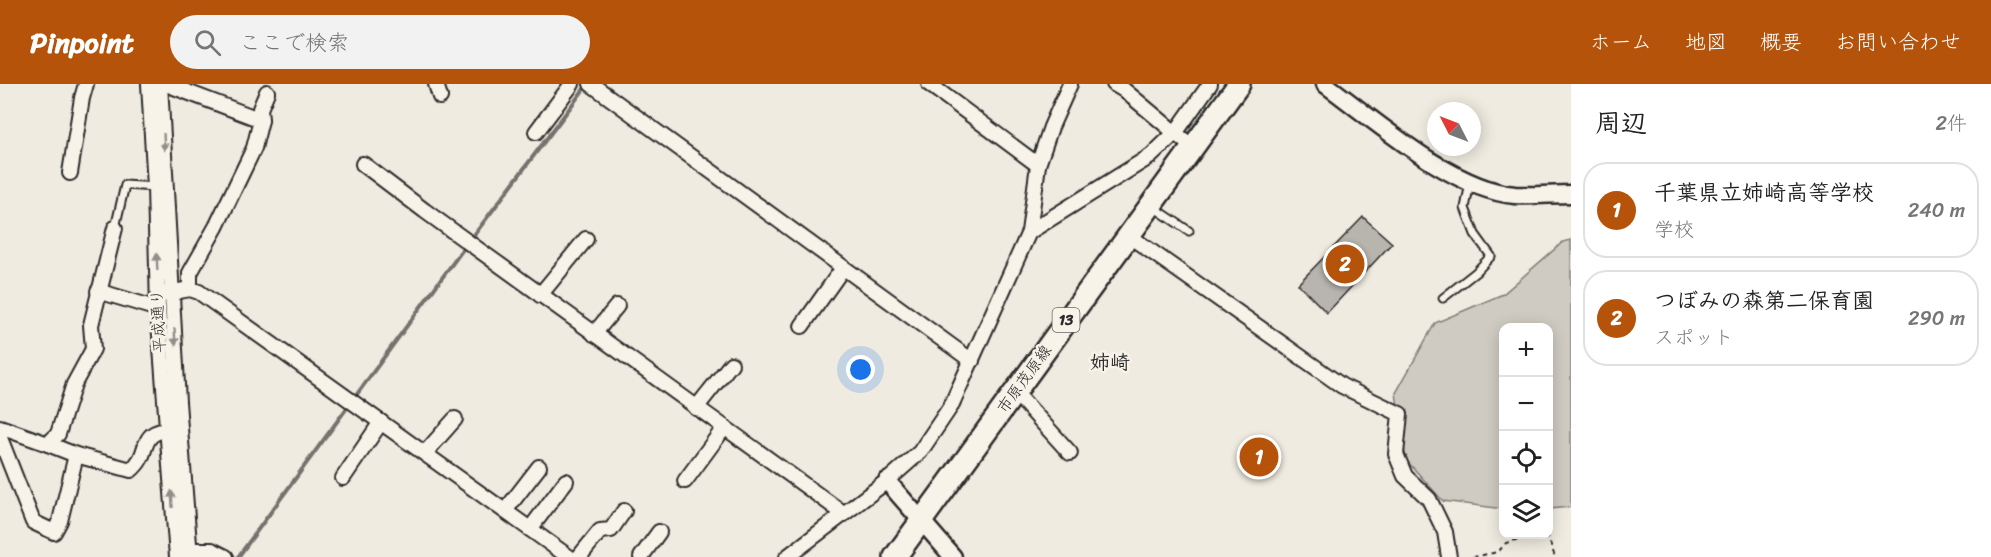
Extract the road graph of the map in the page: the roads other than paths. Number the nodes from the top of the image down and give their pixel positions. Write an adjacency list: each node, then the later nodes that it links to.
1 (86, 84): 20 (street)
2 (149, 84): 22 (street, 平成通り)
3 (160, 84): 33 (street, 平成通り, one-way to 33)
4 (166, 84): 14 (street)
5 (572, 84): 15 (street)
6 (591, 84): 30 (street)
7 (1070, 84): 19 (street)
8 (1210, 84): 16 (street)
9 (1239, 84): 17 (main road, 市原茂原線 / 13)
10 (1325, 84): 21 (street)
11 (931, 85): 19 (street)
12 (1121, 89): 16 (street)
13 (267, 92): 14 (street)
14 (261, 120): 31 (street)
15 (536, 132)
16 (1176, 132): 17 (street); 27 (street)
17 (1192, 147): 24 (main road, 市原茂原線 / 13)
18 (363, 164): 34 (street)
19 (1038, 165): 27 (street)
20 (70, 173)
21 (1470, 183): 23 (street); 35 (lane)
22 (155, 187): 25 (lane); 36 (street, 平成通り, one-way to 22)
23 (1571, 194)
24 (1150, 205): 26 (lane); 28 (main road, 市原茂原線 / 13)
25 (115, 228): 32 (street)
26 (1189, 231)
27 (1029, 232): 40 (street)
28 (1128, 235): 42 (main road, 市原茂原線 / 13); 73 (street)
29 (586, 239): 34 (street)
30 (843, 268): 38 (street); 40 (street)
31 (190, 289): 33 (street); 45 (street)
32 (98, 291): 36 (street); 50 (street)
33 (173, 293): 36 (street); 48 (street, 平成通り, one-way to 48)
34 (540, 295): 39 (street)
35 (1443, 298)
36 (158, 302): 48 (street, 平成通り)
37 (617, 306): 39 (street)
38 (802, 326)
39 (594, 334): 43 (street)
40 (972, 360): 58 (street)
41 (730, 364): 43 (street)
42 (1014, 391): 52 (street); 62 (main road, 市原茂原線 / 13)
43 (696, 408): 47 (street)
44 (455, 419): 51 (street)
45 (381, 422): 51 (street); 55 (street)
46 (0, 427): 50 (street)
47 (724, 428): 57 (street); 61 (street)
48 (174, 429): 53 (street); 65 (street, 平成通り)
49 (0, 438): 53 (street)
50 (48, 444): 53 (street)
51 (425, 453): 59 (street)
52 (1070, 453)
53 (76, 455)
54 (539, 467): 59 (street)
55 (344, 478)
56 (566, 481): 63 (street)
57 (685, 481)
58 (887, 481): 61 (street); 62 (street)
59 (505, 511): 63 (street)
60 (624, 511): 68 (street)
61 (843, 513): 70 (street)
62 (920, 522): 71 (main road, 市原茂原線 / 13); 72 (street)
63 (530, 529): 67 (street)
64 (659, 532): 69 (street)
65 (183, 553): 66 (street)
66 (226, 557)
67 (569, 557)
68 (579, 557)
69 (641, 557)
70 (787, 557)
71 (894, 557)
72 (953, 557)
73 (1449, 557)

